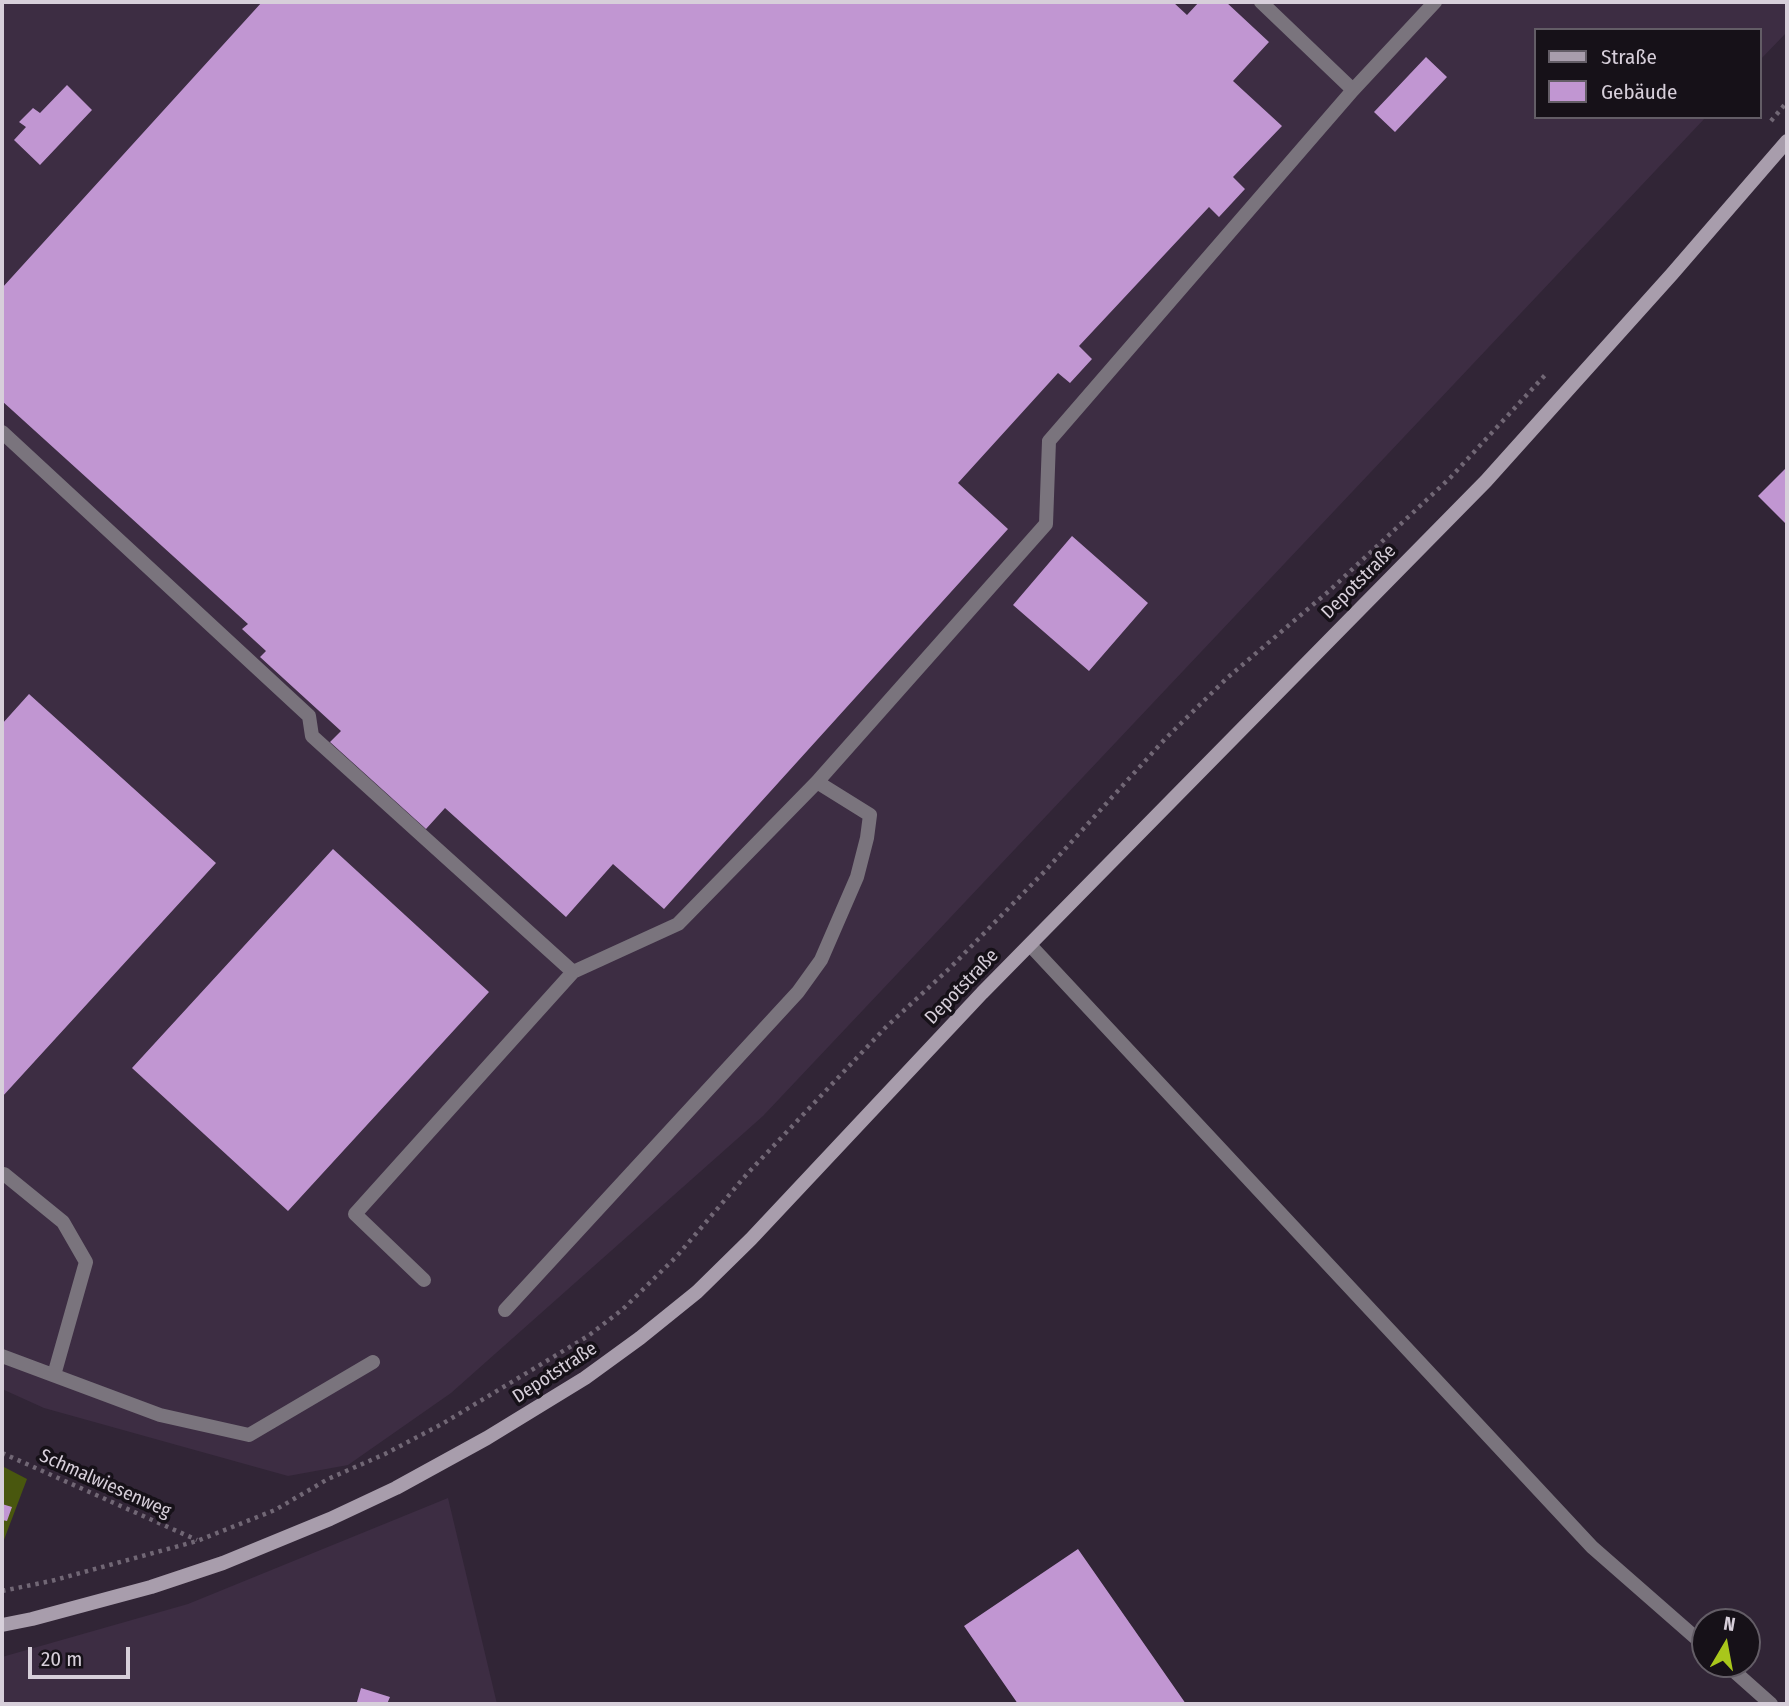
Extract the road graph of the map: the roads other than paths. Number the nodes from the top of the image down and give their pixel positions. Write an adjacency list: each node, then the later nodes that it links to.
1 (1261, 2): 3 (street)
2 (1435, 2): 3 (street)
3 (1353, 90): 6 (street)
4 (1787, 141): 7 (main road, Depotstraße)
5 (2, 432): 8 (street)
6 (817, 782): 8 (street); 11 (street)
7 (1030, 946): 15 (main road, Depotstraße); 16 (street)
8 (573, 972): 10 (street)
9 (4, 1174): 14 (street)
10 (424, 1280)
11 (505, 1310)
12 (2, 1356): 14 (street)
13 (373, 1363): 14 (street)
14 (54, 1375)
15 (2, 1625)
16 (1691, 1634)
17 (1742, 1678): 18 (street)
18 (1771, 1704)

